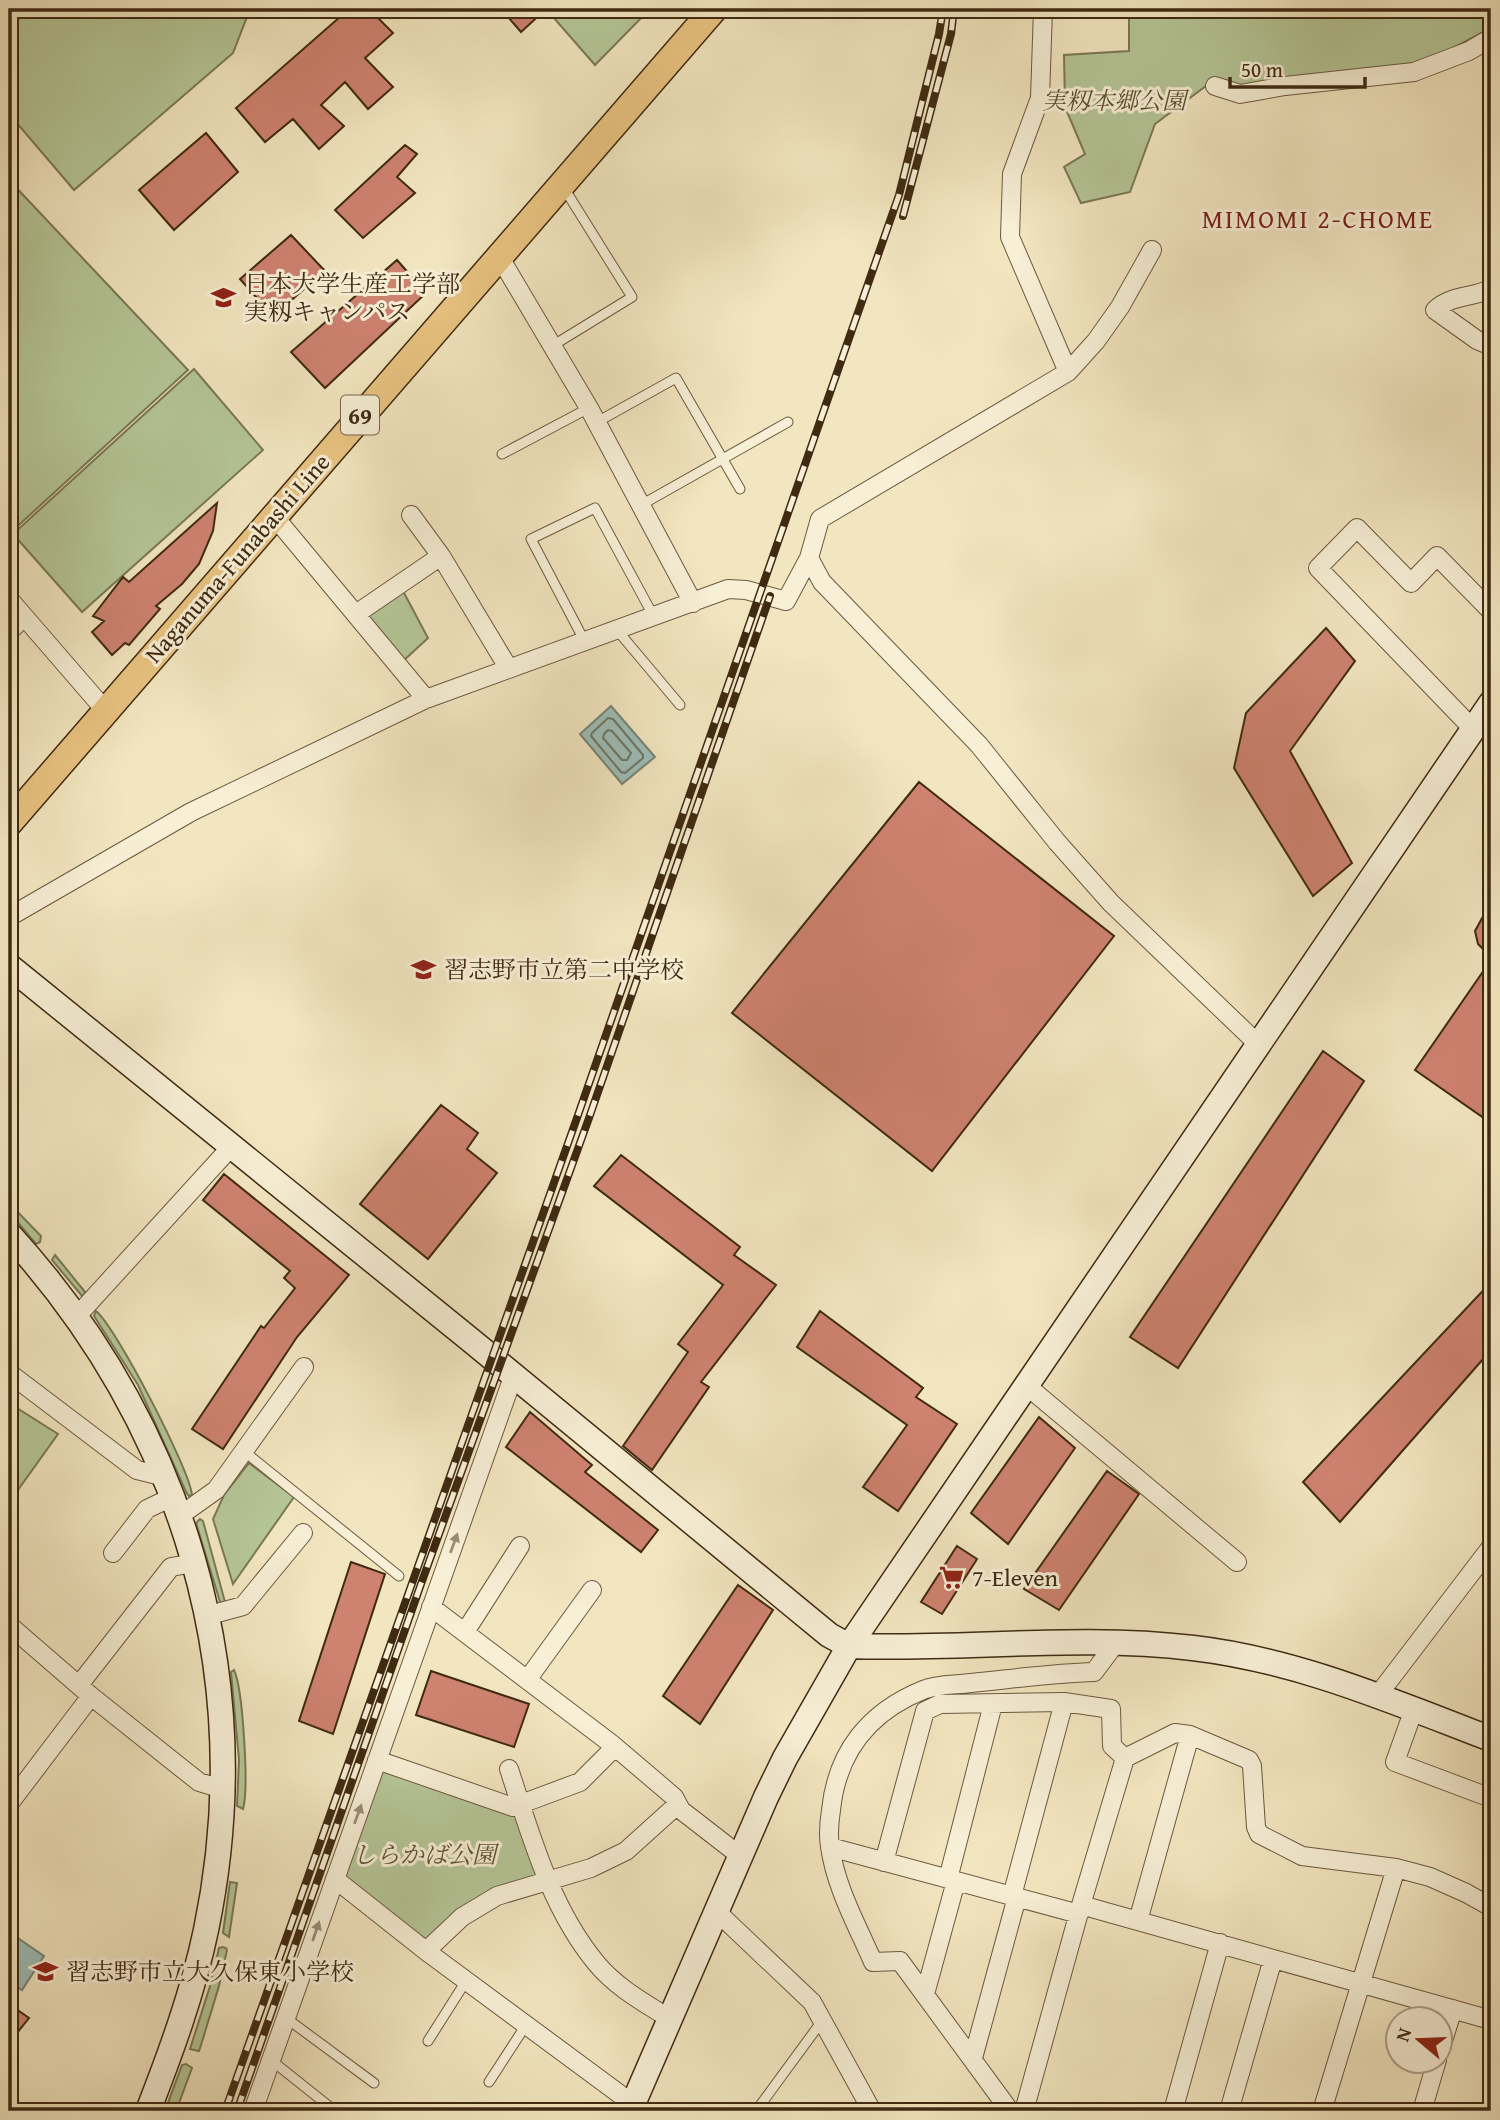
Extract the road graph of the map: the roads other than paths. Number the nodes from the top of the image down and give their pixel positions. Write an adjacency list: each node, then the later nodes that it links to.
1 (714, 9): 5 (main road, Naganuma-Funabashi Line / 69)
2 (1042, 9): 11 (street)
3 (1491, 37): 4 (street)
4 (1215, 86)
5 (561, 184): 7 (main road, Naganuma-Funabashi Line / 69); 9 (lane)
6 (1152, 250): 11 (street)
7 (499, 256): 9 (street); 19 (main road, Naganuma-Funabashi Line / 69)
8 (1491, 289): 10 (street)
9 (552, 346): 12 (street)
10 (1491, 346)
11 (1068, 372): 21 (street)
12 (593, 415): 14 (lane); 15 (lane); 17 (street)
13 (788, 422): 15 (lane)
14 (502, 454)
15 (723, 459): 16 (lane); 17 (lane)
16 (740, 489)
17 (641, 505): 23 (street)
18 (411, 515): 20 (street)
19 (273, 516): 25 (street); 35 (main road, Naganuma-Funabashi Line / 69)
20 (441, 556): 25 (street); 31 (street)
21 (809, 558): 23 (street); 40 (street)
22 (9, 599): 27 (street)
23 (693, 603): 26 (street)
24 (1491, 611): 36 (street)
25 (356, 614): 32 (street)
26 (654, 617): 28 (street); 30 (lane)
27 (27, 620): 29 (lane); 35 (street)
28 (617, 630): 30 (street); 34 (lane)
29 (9, 638)
30 (584, 642): 31 (street)
31 (509, 669): 32 (street)
32 (426, 699): 38 (street)
33 (1491, 702): 36 (street)
34 (680, 705)
35 (105, 710): 37 (main road, Naganuma-Funabashi Line / 69)
36 (1473, 729): 40 (street)
37 (9, 821)
38 (9, 917)
39 (9, 966): 41 (street)
40 (1259, 1045): 47 (street)
41 (231, 1147): 43 (street); 46 (street)
42 (9, 1234): 43 (street)
43 (77, 1316): 49 (street)
44 (304, 1367): 48 (street)
45 (9, 1373): 49 (street)
46 (513, 1377): 58 (street, one-way to 46); 63 (street)
47 (1027, 1385): 54 (street); 63 (street)
48 (245, 1452): 49 (street); 56 (lane)
49 (172, 1497): 52 (street); 55 (street)
50 (303, 1533): 59 (street)
51 (520, 1546): 61 (street)
52 (113, 1553)
53 (1489, 1554): 66 (street)
54 (1237, 1562)
55 (194, 1563): 59 (street); 65 (street)
56 (399, 1576)
57 (592, 1590): 64 (street)
58 (431, 1607): 61 (street); 74 (street)
59 (206, 1616): 76 (street)
60 (9, 1625): 65 (street)
61 (464, 1632): 64 (street)
62 (1115, 1644): 63 (street); 66 (street); 81 (street)
63 (849, 1646): 82 (street)
64 (527, 1680): 72 (street)
65 (85, 1690): 76 (street); 78 (street)
66 (1378, 1695): 69 (street)
67 (1064, 1702): 68 (street); 73 (street); 88 (street)
68 (993, 1704): 83 (street); 86 (street)
69 (1414, 1709): 71 (street); 77 (street)
70 (1190, 1735): 73 (street); 84 (street); 92 (street)
71 (1491, 1739)
72 (615, 1747): 79 (street); 80 (street)
73 (1125, 1758): 91 (street)
74 (377, 1760): 80 (street); 85 (street, one-way to 74)
75 (509, 1769): 80 (street)
76 (222, 1789): 113 (street)
77 (1491, 1798)
78 (9, 1804)
79 (677, 1805): 82 (street); 87 (street)
80 (521, 1806): 87 (street)
81 (830, 1847): 83 (street); 98 (street)
82 (739, 1855): 90 (street)
83 (884, 1862): 86 (street)
84 (1396, 1868): 89 (street); 97 (street)
85 (335, 1879): 94 (street); 101 (street, one-way to 85)
86 (952, 1880): 88 (street); 98 (street)
87 (549, 1881): 94 (street); 102 (street)
88 (1015, 1896): 91 (street); 107 (street)
89 (1491, 1907)
90 (715, 1910): 102 (street); 104 (street)
91 (1080, 1910): 92 (street); 119 (street)
92 (1138, 1921): 93 (street)
93 (1220, 1943): 95 (street); 120 (street)
94 (426, 1951): 96 (street)
95 (1273, 1959): 97 (street); 121 (street)
96 (466, 1980): 105 (street); 106 (lane)
97 (1361, 1984): 99 (street); 122 (street)
98 (925, 1994): 107 (street)
99 (1435, 2004)
100 (1454, 2009): 103 (street)
101 (286, 2018): 108 (street); 111 (lane)
102 (670, 2019): 112 (street)
103 (1491, 2020)
104 (822, 2021): 116 (lane); 117 (street)
105 (526, 2025): 110 (lane); 112 (street)
106 (428, 2041)
107 (973, 2057): 118 (street)
108 (271, 2060): 114 (street); 115 (lane)
109 (1433, 2074): 123 (street)
110 (489, 2082)
111 (374, 2083)
112 (635, 2109)
113 (148, 2111)
114 (253, 2111)
115 (335, 2111)
116 (756, 2111)
117 (872, 2111)
118 (1010, 2111)
119 (1024, 2111)
120 (1173, 2111)
121 (1229, 2111)
122 (1322, 2111)
123 (1422, 2111)

